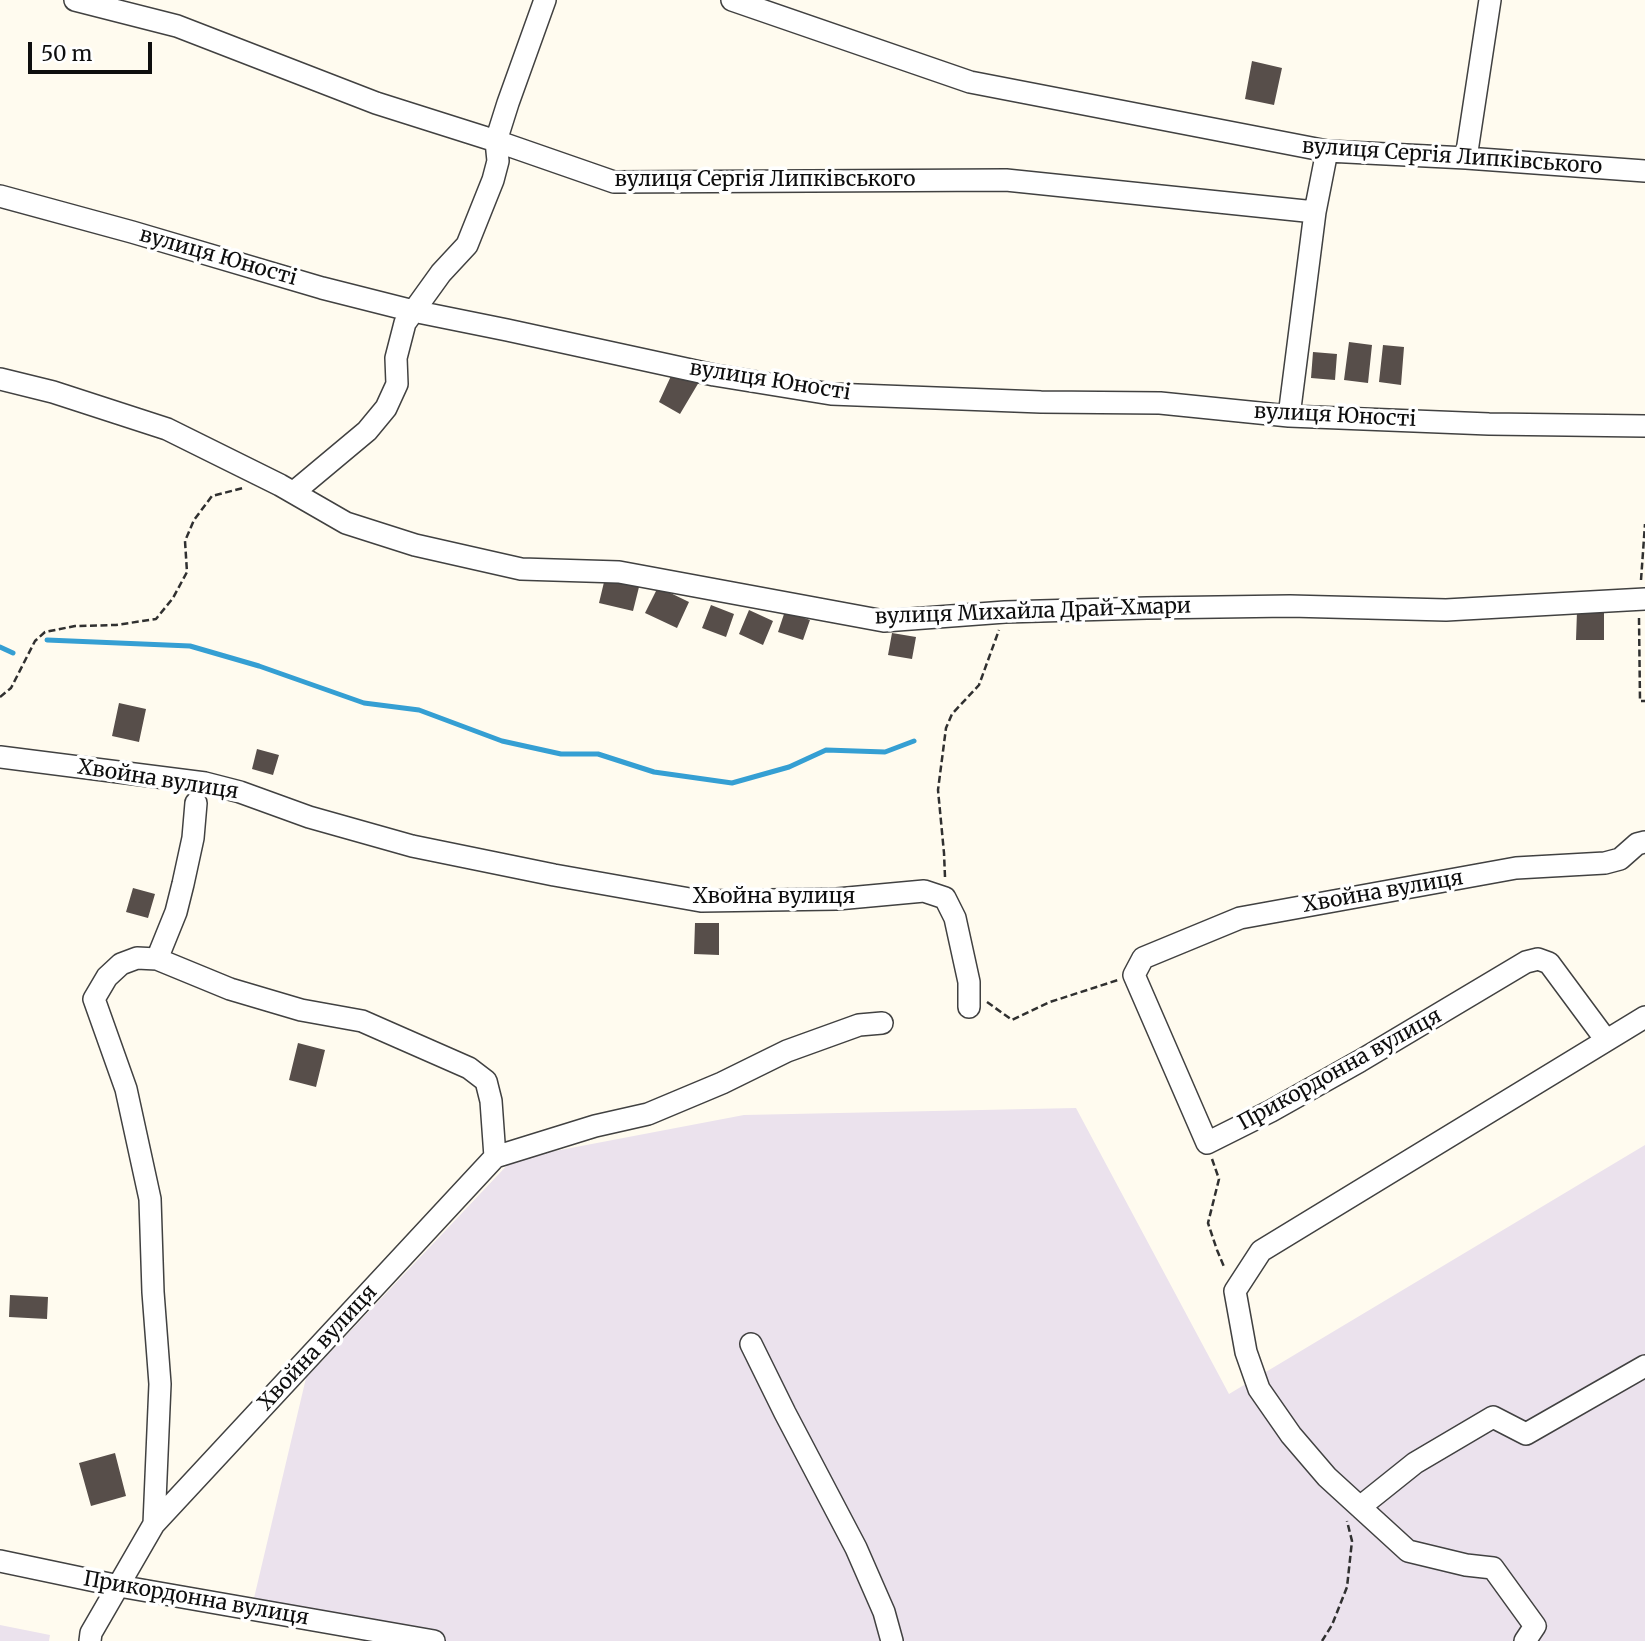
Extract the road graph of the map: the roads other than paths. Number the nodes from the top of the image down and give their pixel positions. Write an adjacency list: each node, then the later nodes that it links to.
1 (75, 0): 5 (street, вулиця Сергія Липківського)
2 (545, 0): 5 (street)
3 (732, 0): 6 (street, вулиця Сергія Липківського)
4 (1490, 0): 7 (street)
5 (496, 141): 10 (street, вулиця Сергія Липківського); 11 (street)
6 (1327, 151): 7 (street, вулиця Сергія Липківського); 10 (street)
7 (1465, 158): 8 (street, вулиця Сергія Липківського)
8 (1645, 170)
9 (0, 196): 11 (street, вулиця Юності)
10 (1315, 212): 13 (street)
11 (413, 311): 13 (street, вулиця Юності); 15 (street)
12 (0, 379): 15 (street, вулиця Михайла Драй-Хмари)
13 (1289, 416): 14 (street, вулиця Юності)
14 (1645, 426)
15 (294, 492): 16 (street, вулиця Михайла Драй-Хмари)
16 (1645, 598)
17 (0, 757): 21 (street, Хвойна вулиця)
18 (196, 803): 20 (street)
19 (1645, 842): 25 (street, Хвойна вулиця)
20 (157, 958): 26 (street); 30 (street)
21 (968, 1007)
22 (1645, 1017): 24 (street)
23 (882, 1023): 26 (street)
24 (1606, 1040): 25 (street, Прикордонна вулиця); 29 (street)
25 (1206, 1143)
26 (495, 1157): 30 (street, Хвойна вулиця)
27 (751, 1345): 35 (street)
28 (1645, 1366): 29 (street)
29 (1353, 1513): 36 (street)
30 (154, 1524): 32 (street)
31 (0, 1561): 32 (street, Прикордонна вулиця)
32 (119, 1586): 33 (street); 34 (street, Прикордонна вулиця)
33 (90, 1641)
34 (434, 1641)
35 (892, 1641)
36 (1525, 1641)

